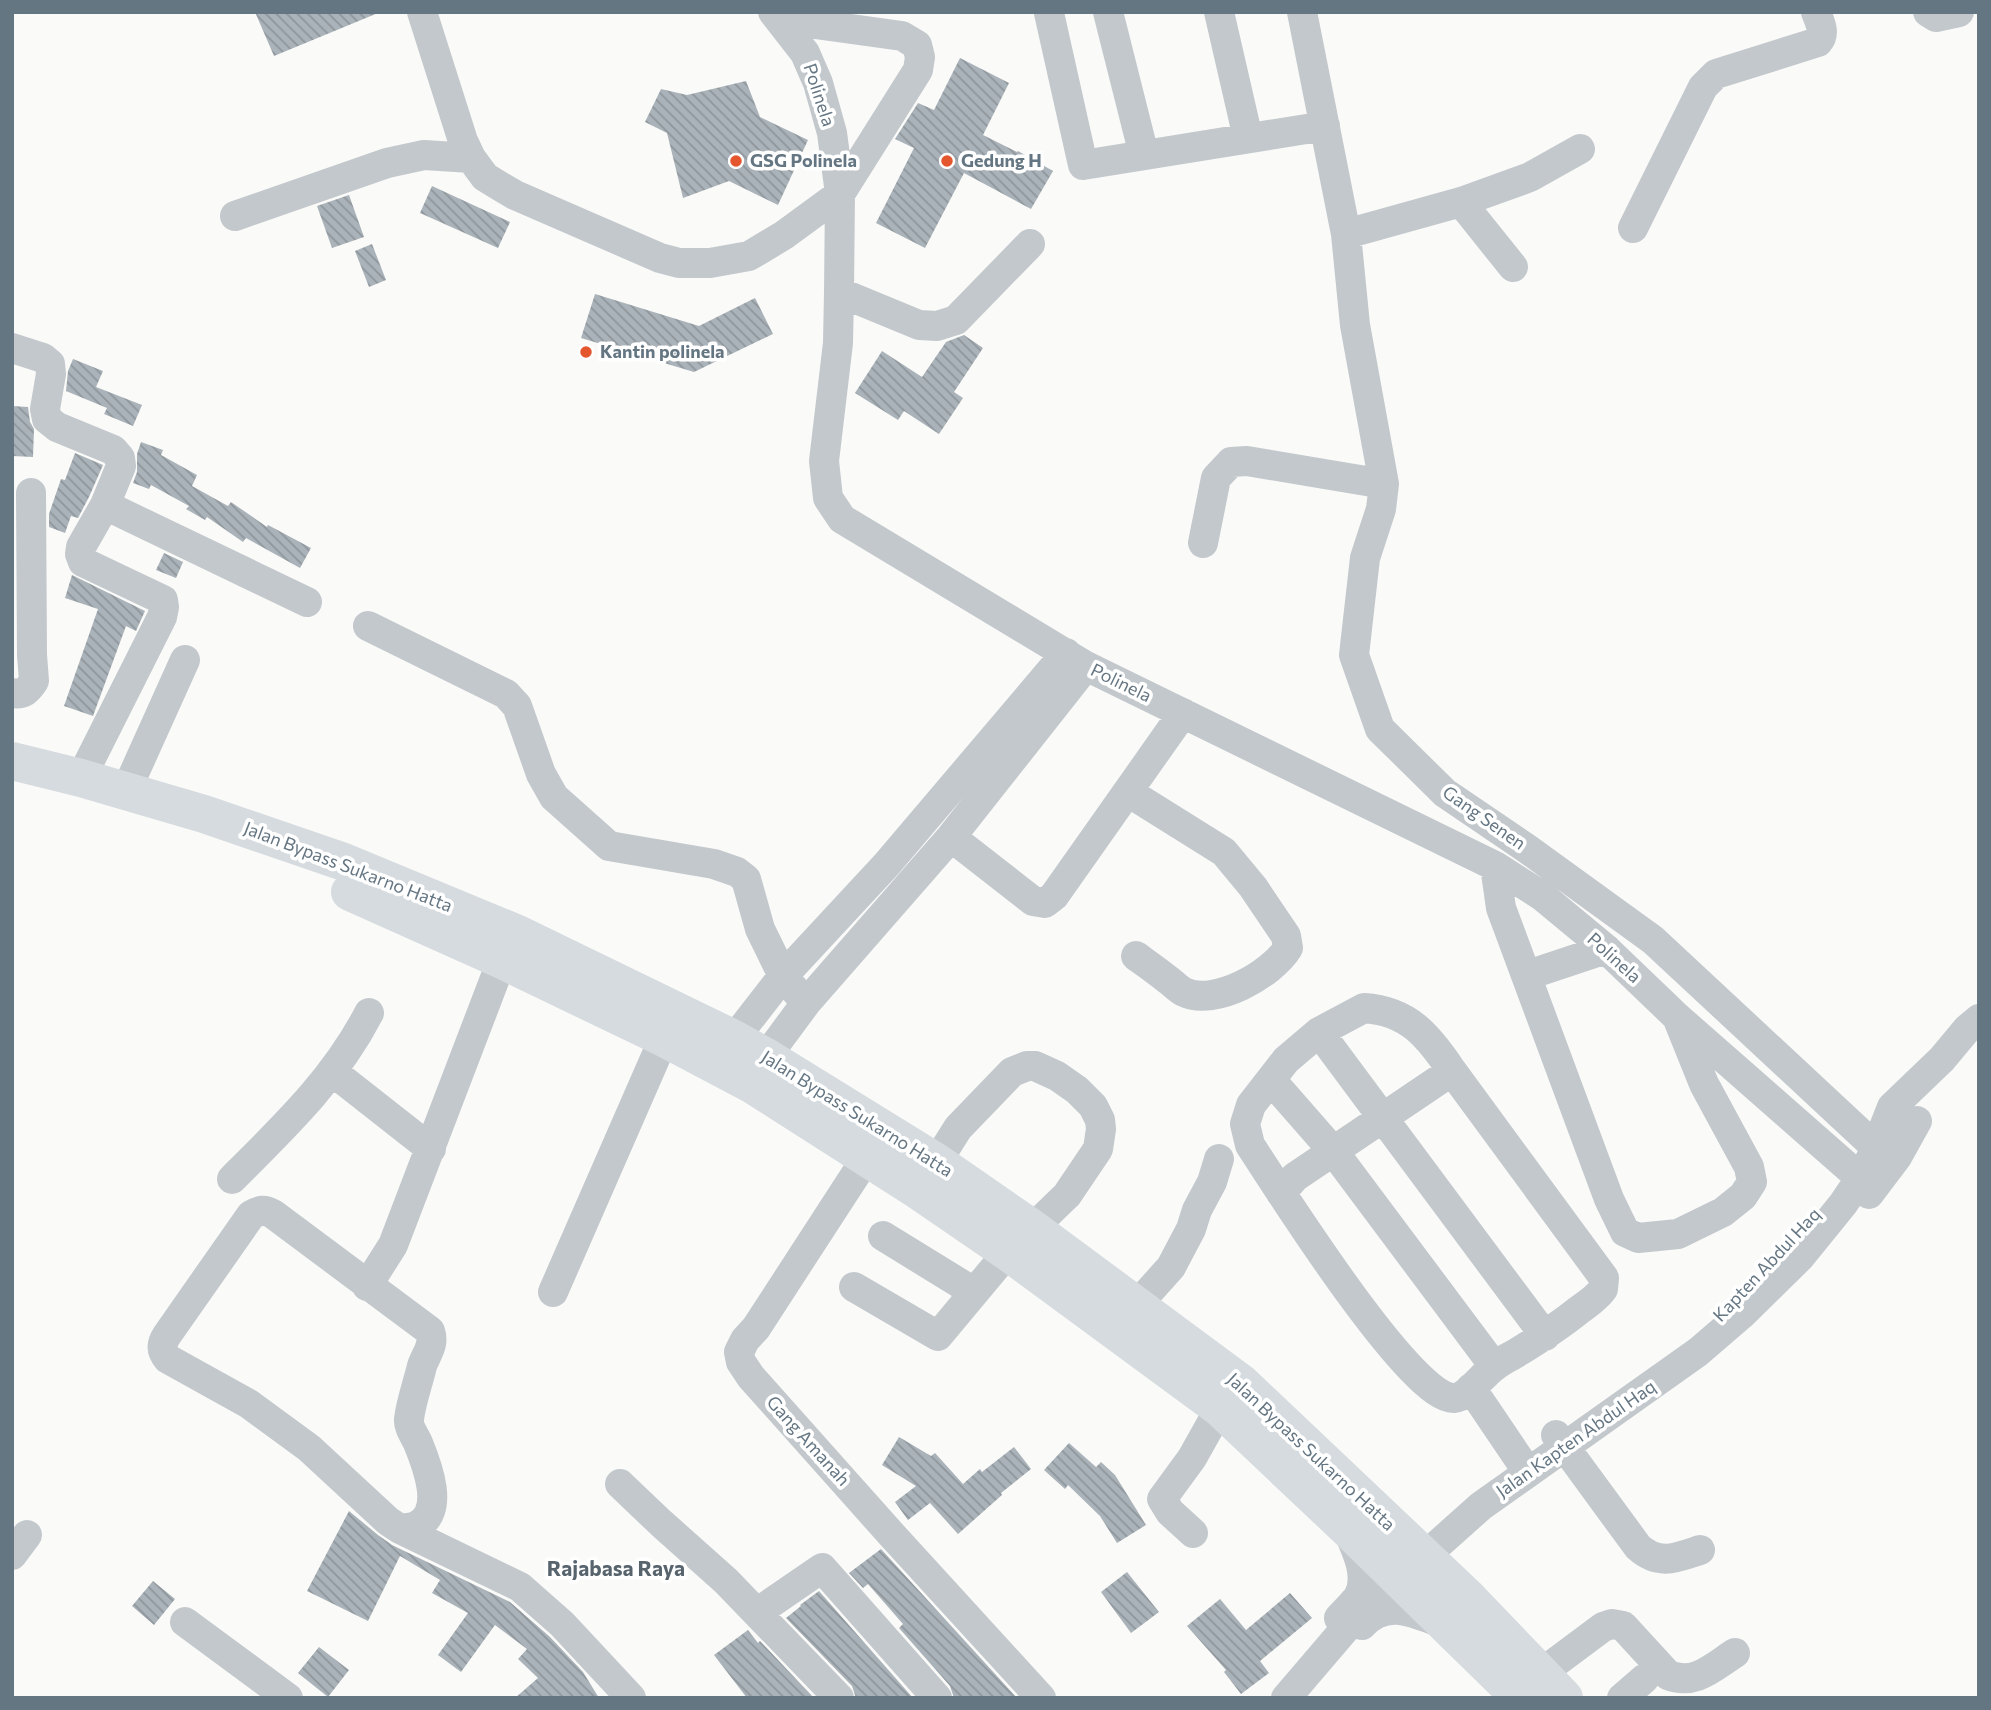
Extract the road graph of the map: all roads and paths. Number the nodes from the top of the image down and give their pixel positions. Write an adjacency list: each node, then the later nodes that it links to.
1 (422, 12): 14 (street)
2 (1050, 12): 13 (street)
3 (1108, 12): 13 (street)
4 (1219, 12): 11 (street)
5 (1303, 12): 10 (street, Gang Senen)
6 (1816, 12): 18 (street)
7 (1928, 12): 8 (street)
8 (1959, 12)
9 (775, 14): 15 (street, Polinela); 15 (street)
10 (1325, 126): 11 (street); 19 (street, Gang Senen)
11 (1248, 138): 13 (street)
12 (1580, 149): 16 (street)
13 (1144, 155)
14 (471, 158): 15 (street); 17 (street)
15 (840, 194): 22 (street, Polinela)
16 (1461, 202): 19 (street); 21 (street)
17 (235, 216)
18 (1633, 228)
19 (1346, 234): 24 (street, Gang Senen)
20 (1030, 244): 22 (street)
21 (1513, 267)
22 (839, 292): 30 (street, Polinela)
23 (12, 348): 26 (street)
24 (1384, 484): 27 (street); 62 (street, Gang Senen)
25 (31, 493): 32 (street)
26 (105, 505): 28 (street); 35 (street)
27 (1203, 543)
28 (307, 602)
29 (368, 626): 47 (street)
30 (1076, 659): 33 (street, Polinela); 39 (street); 40 (street)
31 (185, 660): 37 (street)
32 (12, 693)
33 (1183, 713): 38 (street); 41 (street, Polinela)
34 (12, 761): 35 (highway, Jalan Bypass Sukarno Hatta)
35 (81, 778): 37 (highway, Jalan Bypass Sukarno Hatta)
36 (12, 787): 45 (highway, Jalan Bypass Sukarno Hatta)
37 (126, 791): 54 (highway, Jalan Bypass Sukarno Hatta)
38 (1128, 792): 39 (street); 44 (street)
39 (951, 837): 42 (street)
40 (887, 864): 42 (street); 47 (street)
41 (1495, 866): 43 (street, Polinela); 46 (street)
42 (910, 885): 48 (street)
43 (1605, 949): 46 (street); 50 (street, Polinela)
44 (1136, 956)
45 (502, 960): 53 (highway, Jalan Bypass Sukarno Hatta); 63 (street)
46 (1528, 975): 59 (street)
47 (783, 976): 48 (street); 54 (street)
48 (806, 1003): 54 (street)
49 (369, 1013): 57 (street)
50 (1678, 1018): 55 (street, Polinela); 59 (street)
51 (1319, 1032): 56 (street); 58 (street); 61 (street)
52 (1975, 1032): 60 (street, Jalan Kapten Abdul Haq)
53 (664, 1038): 65 (highway, Jalan Bypass Sukarno Hatta); 75 (street)
54 (750, 1048): 68 (highway, Jalan Bypass Sukarno Hatta)
55 (1735, 1068): 59 (street); 67 (street, Polinela)
56 (1451, 1071): 61 (street); 80 (street)
57 (334, 1072): 63 (street); 69 (street)
58 (1271, 1080): 64 (street); 70 (street)
59 (1704, 1084)
60 (1904, 1114): 62 (street, Kapten Abdul Haq); 67 (street, Jalan Kapten Abdul Haq); 79 (street, Kapten Abdul Haq)
61 (1383, 1118): 64 (street); 80 (street)
62 (1869, 1141): 67 (street, Kapten Abdul Haq)
63 (431, 1149): 73 (street)
64 (1334, 1152): 70 (street); 81 (street)
65 (867, 1157): 68 (highway, Jalan Bypass Sukarno Hatta); 102 (street, Gang Amanah)
66 (1219, 1159): 78 (street)
67 (1856, 1176): 77 (street, Kapten Abdul Haq); 104 (street, Jalan Kapten Abdul Haq)
68 (927, 1177): 72 (highway, Jalan Bypass Sukarno Hatta); 72 (street)
69 (232, 1179)
70 (1281, 1193): 82 (street)
71 (883, 1236): 76 (street)
72 (1021, 1240): 76 (street); 78 (highway, Jalan Bypass Sukarno Hatta); 83 (highway, Jalan Bypass Sukarno Hatta)
73 (367, 1286): 89 (street); 89 (street)
74 (854, 1287): 76 (street)
75 (553, 1292)
76 (974, 1292)
77 (1746, 1292): 79 (street); 84 (street, Kapten Abdul Haq)
78 (1136, 1306): 87 (highway, Jalan Bypass Sukarno Hatta)
79 (1768, 1313): 84 (street, Kapten Abdul Haq)
80 (1545, 1336): 81 (street)
81 (1494, 1366): 82 (street)
82 (1471, 1388): 85 (street)
83 (1220, 1408): 87 (highway, Jalan Bypass Sukarno Hatta); 90 (street)
84 (1564, 1447): 85 (street, Kapten Abdul Haq); 88 (street, Kapten Abdul Haq); 91 (street)
85 (1521, 1462): 88 (street, Kapten Abdul Haq)
86 (620, 1484): 93 (street)
87 (1357, 1516): 88 (street, Kapten Abdul Haq); 92 (highway, Jalan Bypass Sukarno Hatta); 94 (street)
88 (1462, 1525): 92 (street, Kapten Abdul Haq)
89 (400, 1529): 99 (street)
90 (1193, 1533)
91 (1700, 1550)
92 (1457, 1611): 94 (street); 97 (highway, Jalan Bypass Sukarno Hatta)
93 (758, 1612): 100 (street); 101 (street)
94 (1351, 1621): 103 (street); 105 (street)
95 (185, 1622): 98 (street)
96 (1735, 1653): 97 (street)
97 (1533, 1693)
98 (288, 1698)
99 (631, 1698)
100 (839, 1698)
101 (937, 1698)
102 (1041, 1698)
103 (1270, 1698)
104 (1286, 1698)
105 (1300, 1698)

